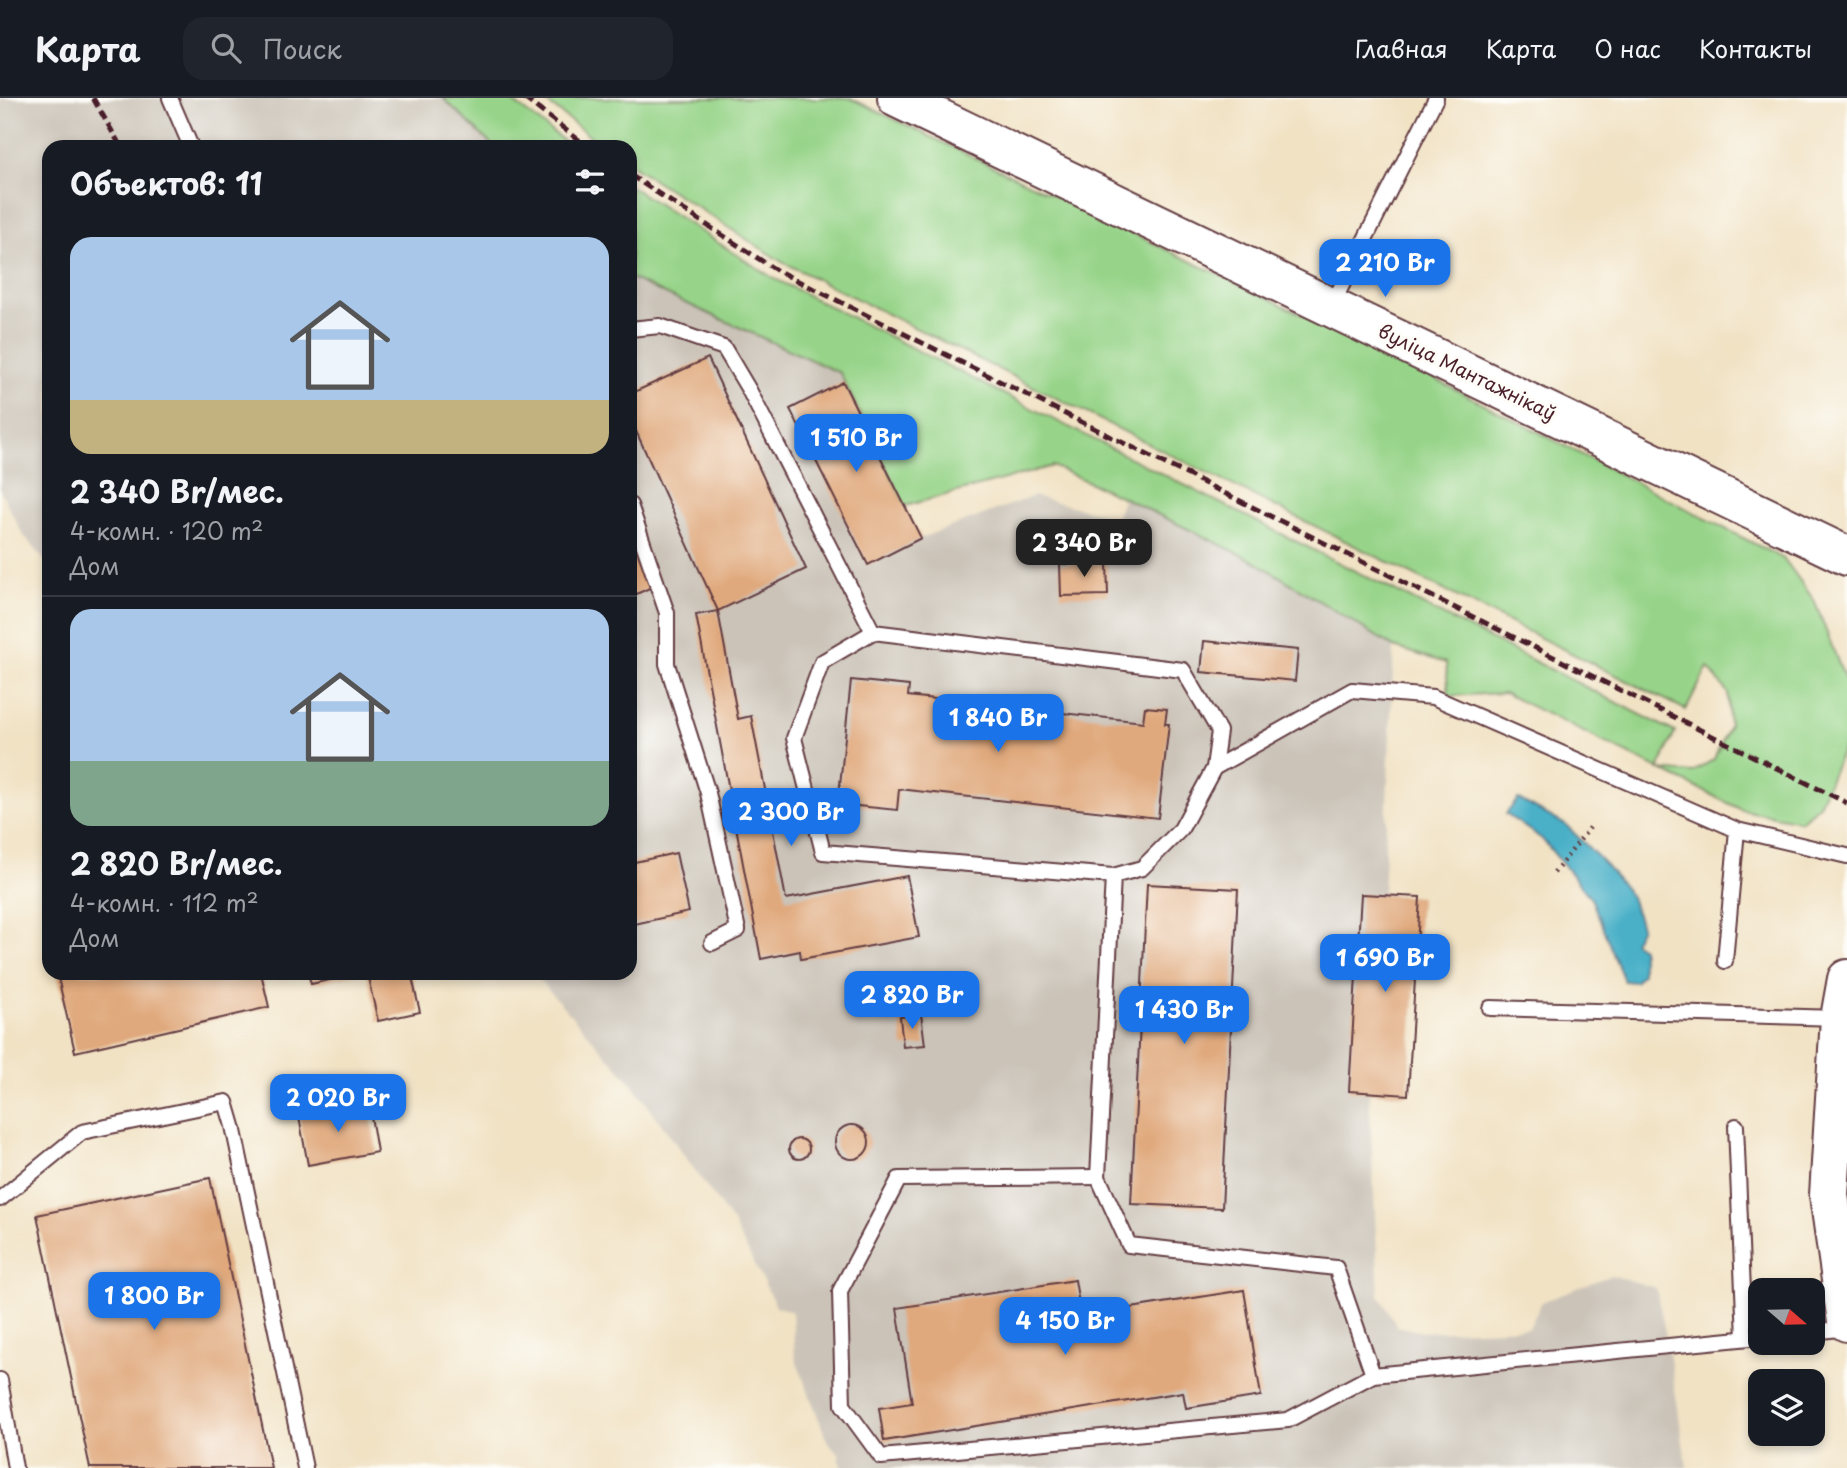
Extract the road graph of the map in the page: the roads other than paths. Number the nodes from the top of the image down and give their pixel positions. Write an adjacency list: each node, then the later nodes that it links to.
1 (170, 98): 4 (lane)
2 (897, 98): 5 (main road, вуліца Мантажнікаў)
3 (1436, 98): 5 (lane)
4 (188, 140)
5 (1332, 306): 8 (main road, вуліца Мантажнікаў)
6 (637, 328): 9 (lane)
7 (637, 525): 14 (lane)
8 (1847, 556)
9 (873, 632): 10 (lane); 13 (lane)
10 (1214, 768): 11 (lane); 13 (lane)
11 (1737, 830): 12 (lane); 15 (lane)
12 (1847, 856)
13 (1113, 877): 20 (lane)
14 (712, 943)
15 (1725, 961)
16 (1847, 979): 18 (main road)
17 (1490, 1008): 18 (lane)
18 (1840, 1018): 22 (main road)
19 (1737, 1126): 25 (lane)
20 (1098, 1177): 27 (lane); 27 (lane)
21 (0, 1199): 30 (lane)
22 (1847, 1322)
23 (1847, 1328): 24 (lane)
24 (1825, 1331)
25 (1745, 1338): 26 (lane); 27 (lane)
26 (1748, 1338)
27 (1373, 1375)
28 (0, 1380): 29 (lane)
29 (15, 1468)
30 (305, 1468)

